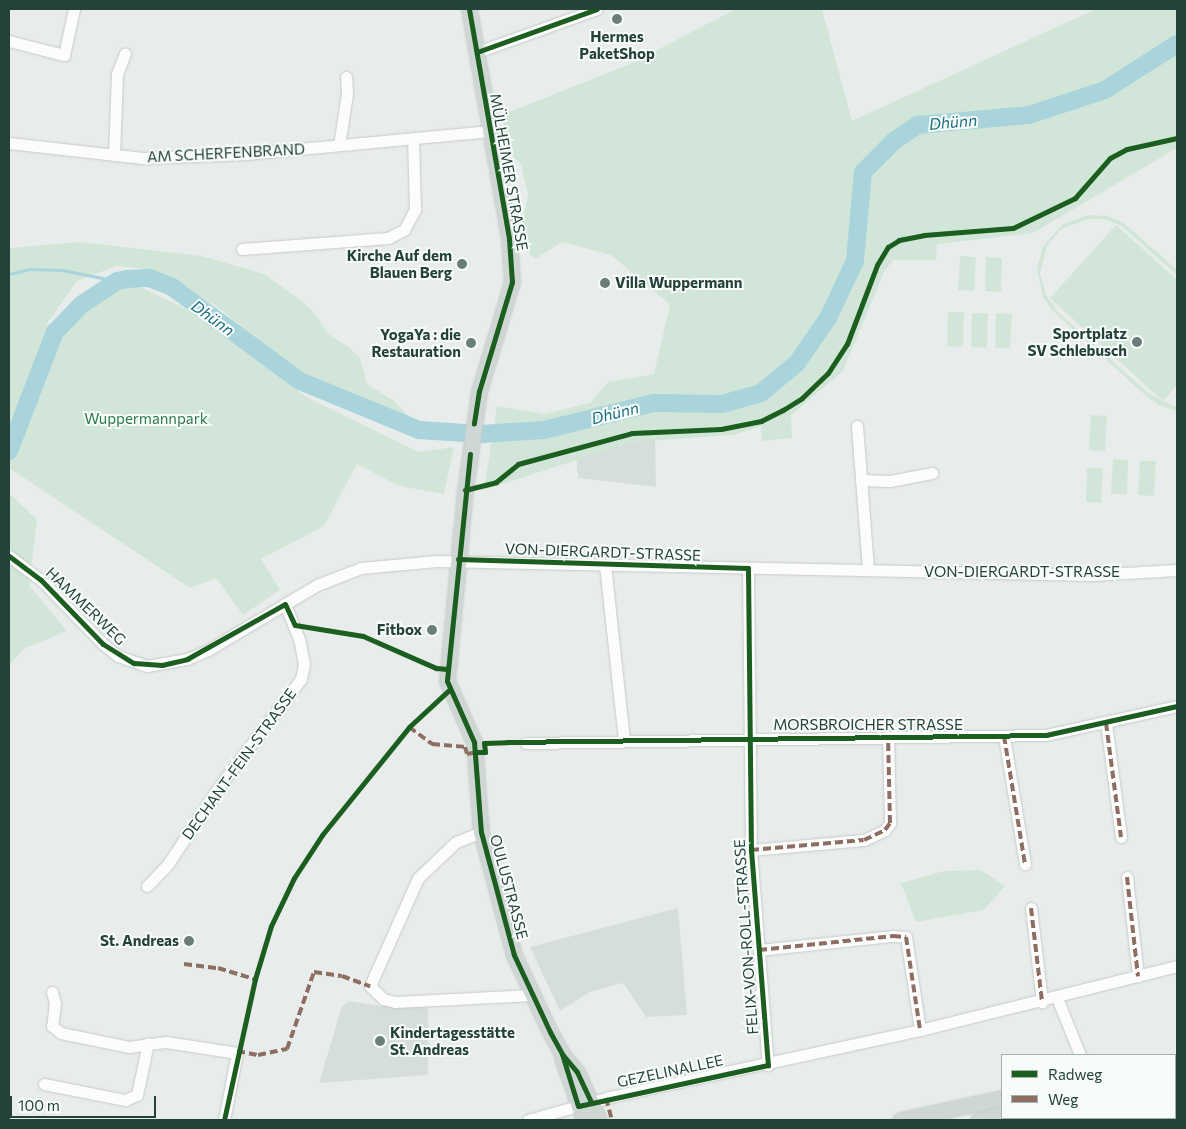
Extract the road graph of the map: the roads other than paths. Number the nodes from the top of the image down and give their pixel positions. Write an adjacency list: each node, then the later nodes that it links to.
1 (74, 9): 4 (street)
2 (469, 9): 5 (main road, MÜLHEIMER STRASSE)
3 (597, 9): 5 (street)
4 (9, 41)
5 (477, 52): 8 (main road, MÜLHEIMER STRASSE)
6 (125, 53): 12 (street)
7 (346, 77): 11 (street)
8 (490, 131): 9 (street, AM SCHERFENBRAND); 18 (main road, MÜLHEIMER STRASSE)
9 (413, 139): 11 (street, AM SCHERFENBRAND); 13 (street)
10 (9, 143): 12 (street, AM SCHERFENBRAND)
11 (339, 145): 12 (street, AM SCHERFENBRAND)
12 (114, 155)
13 (242, 248)
14 (857, 426): 16 (street)
15 (932, 473): 16 (street)
16 (861, 480): 21 (street)
17 (9, 556): 23 (street, HAMMERWEG)
18 (458, 559): 19 (street, VON-DIERGARDT-STRASSE); 23 (street, HAMMERWEG); 24 (main road, MÜLHEIMER STRASSE)
19 (605, 565): 20 (street, VON-DIERGARDT-STRASSE); 30 (street)
20 (748, 568): 21 (street, VON-DIERGARDT-STRASSE); 29 (street, FELIX-VON-ROLL-STRASSE)
21 (868, 570): 22 (street, VON-DIERGARDT-STRASSE)
22 (1177, 570)
23 (285, 604): 38 (street, DECHANT-FEIN-STRASSE)
24 (449, 690): 33 (main road, OULUSTRASSE)
25 (1177, 706): 26 (street, MORSBROICHER STRASSE)
26 (1106, 723): 27 (street, MORSBROICHER STRASSE); 34 (street)
27 (1004, 736): 28 (street, MORSBROICHER STRASSE); 36 (street)
28 (888, 737): 29 (street, MORSBROICHER STRASSE); 32 (street, MORSBROICHER STRASSE)
29 (751, 738): 30 (street, MORSBROICHER STRASSE); 35 (street, FELIX-VON-ROLL-STRASSE)
30 (624, 741): 31 (street, MORSBROICHER STRASSE)
31 (526, 743)
32 (890, 823): 35 (street, FELIX-VON-ROLL-STRASSE)
33 (482, 832): 44 (main road, OULUSTRASSE); 44 (street)
34 (1121, 837)
35 (752, 850): 40 (street, FELIX-VON-ROLL-STRASSE)
36 (1025, 864)
37 (1127, 876): 42 (street)
38 (147, 886)
39 (1031, 908): 46 (street)
40 (759, 950): 47 (street, FELIX-VON-ROLL-STRASSE); 50 (street, FELIX-VON-ROLL-STRASSE)
41 (1177, 966): 42 (street, GEZELINALLEE)
42 (1138, 976): 45 (street, GEZELINALLEE)
43 (52, 992): 48 (street)
44 (532, 995): 53 (main road, OULUSTRASSE)
45 (1057, 998): 46 (street, GEZELINALLEE); 49 (street)
46 (1042, 1002): 47 (street, GEZELINALLEE)
47 (920, 1030): 50 (street, GEZELINALLEE)
48 (148, 1043): 51 (street); 55 (street)
49 (1080, 1054)
50 (768, 1064): 53 (street, GEZELINALLEE)
51 (44, 1084)
52 (1001, 1098): 59 (main road)
53 (585, 1104): 56 (street, GEZELINALLEE); 57 (main road, OULUSTRASSE); 58 (main road, OULUSTRASSE)
54 (1001, 1115): 60 (main road)
55 (224, 1120)
56 (528, 1120)
57 (584, 1120)
58 (599, 1120)
59 (900, 1120)
60 (978, 1120)

